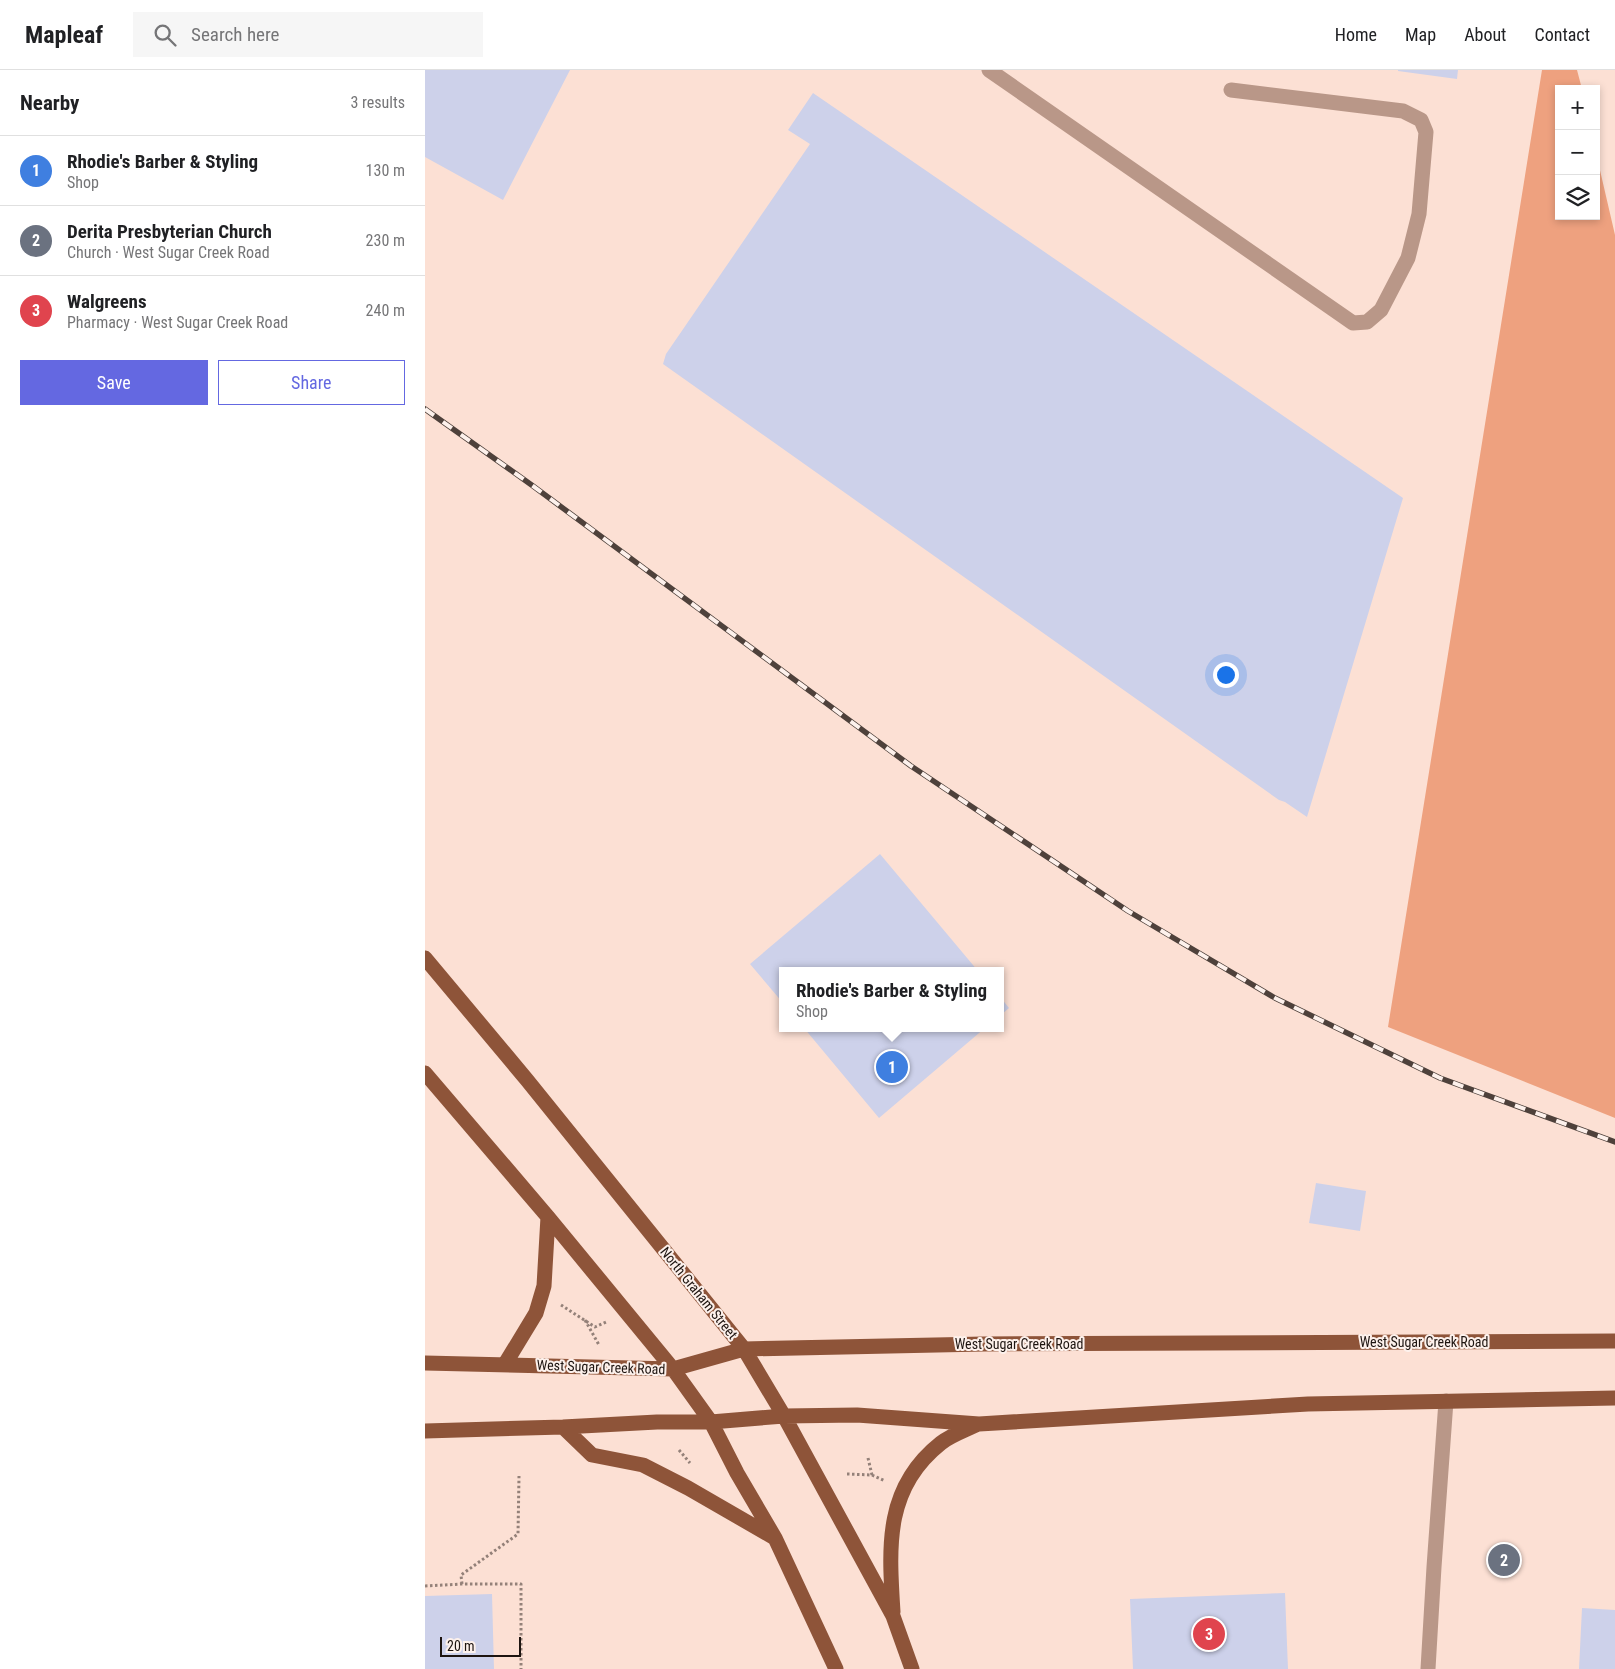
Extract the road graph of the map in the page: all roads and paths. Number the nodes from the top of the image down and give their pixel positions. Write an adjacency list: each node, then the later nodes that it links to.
1 (989, 70): 2 (lane)
2 (1231, 90)
3 (425, 958): 13 (main road, North Graham Street)
4 (425, 1073): 5 (main road)
5 (548, 1217): 15 (main road); 16 (main road)
6 (561, 1305): 7 (path)
7 (585, 1320): 9 (path); 10 (path)
8 (609, 1321): 9 (path)
9 (595, 1326): 10 (path)
10 (593, 1334): 12 (path)
11 (1615, 1341): 13 (main road, West Sugar Creek Road)
12 (599, 1345)
13 (744, 1349): 16 (main road, West Sugar Creek Road); 19 (main road, North Graham Street)
14 (425, 1364): 15 (main road, West Sugar Creek Road)
15 (505, 1364): 16 (main road, West Sugar Creek Road)
16 (673, 1369): 20 (main road)
17 (1615, 1398): 18 (main road)
18 (1446, 1401): 21 (main road); 36 (lane)
19 (784, 1416): 20 (main road); 21 (main road); 32 (main road, North Graham Street)
20 (711, 1422): 22 (main road); 29 (main road)
21 (979, 1424): 32 (main road)
22 (563, 1427): 23 (main road); 29 (main road)
23 (425, 1431)
24 (868, 1458): 26 (path)
25 (847, 1474): 26 (path)
26 (872, 1475): 28 (path)
27 (519, 1476): 30 (path)
28 (889, 1483)
29 (775, 1538): 34 (main road)
30 (462, 1584): 31 (path); 33 (path)
31 (425, 1586)
32 (893, 1616): 35 (main road, North Graham Street)
33 (521, 1669)
34 (836, 1669)
35 (912, 1669)
36 (1428, 1669)

